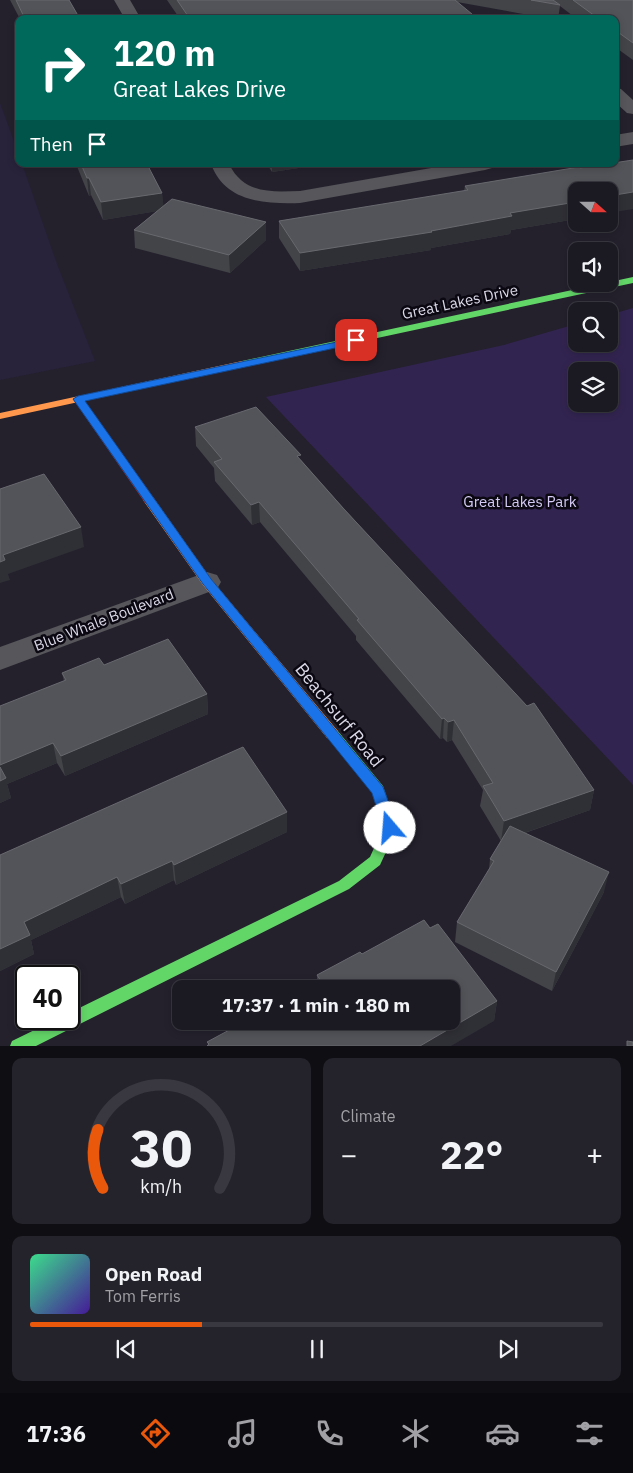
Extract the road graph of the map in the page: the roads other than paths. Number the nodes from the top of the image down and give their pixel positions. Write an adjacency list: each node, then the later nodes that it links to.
1 (122, 0): 2 (street)
2 (131, 15)
3 (619, 97): 4 (street)
4 (633, 109)
5 (633, 138): 6 (street)
6 (619, 140)
7 (221, 167): 8 (street)
8 (468, 167)
9 (633, 280): 10 (street, Great Lakes Drive)
10 (78, 399): 11 (street, Great Lakes Drive); 12 (street, Beachsurf Road)
11 (0, 416)
12 (207, 582): 13 (street, Blue Whale Boulevard); 14 (street, Beachsurf Road)
13 (0, 659)
14 (18, 1046)

